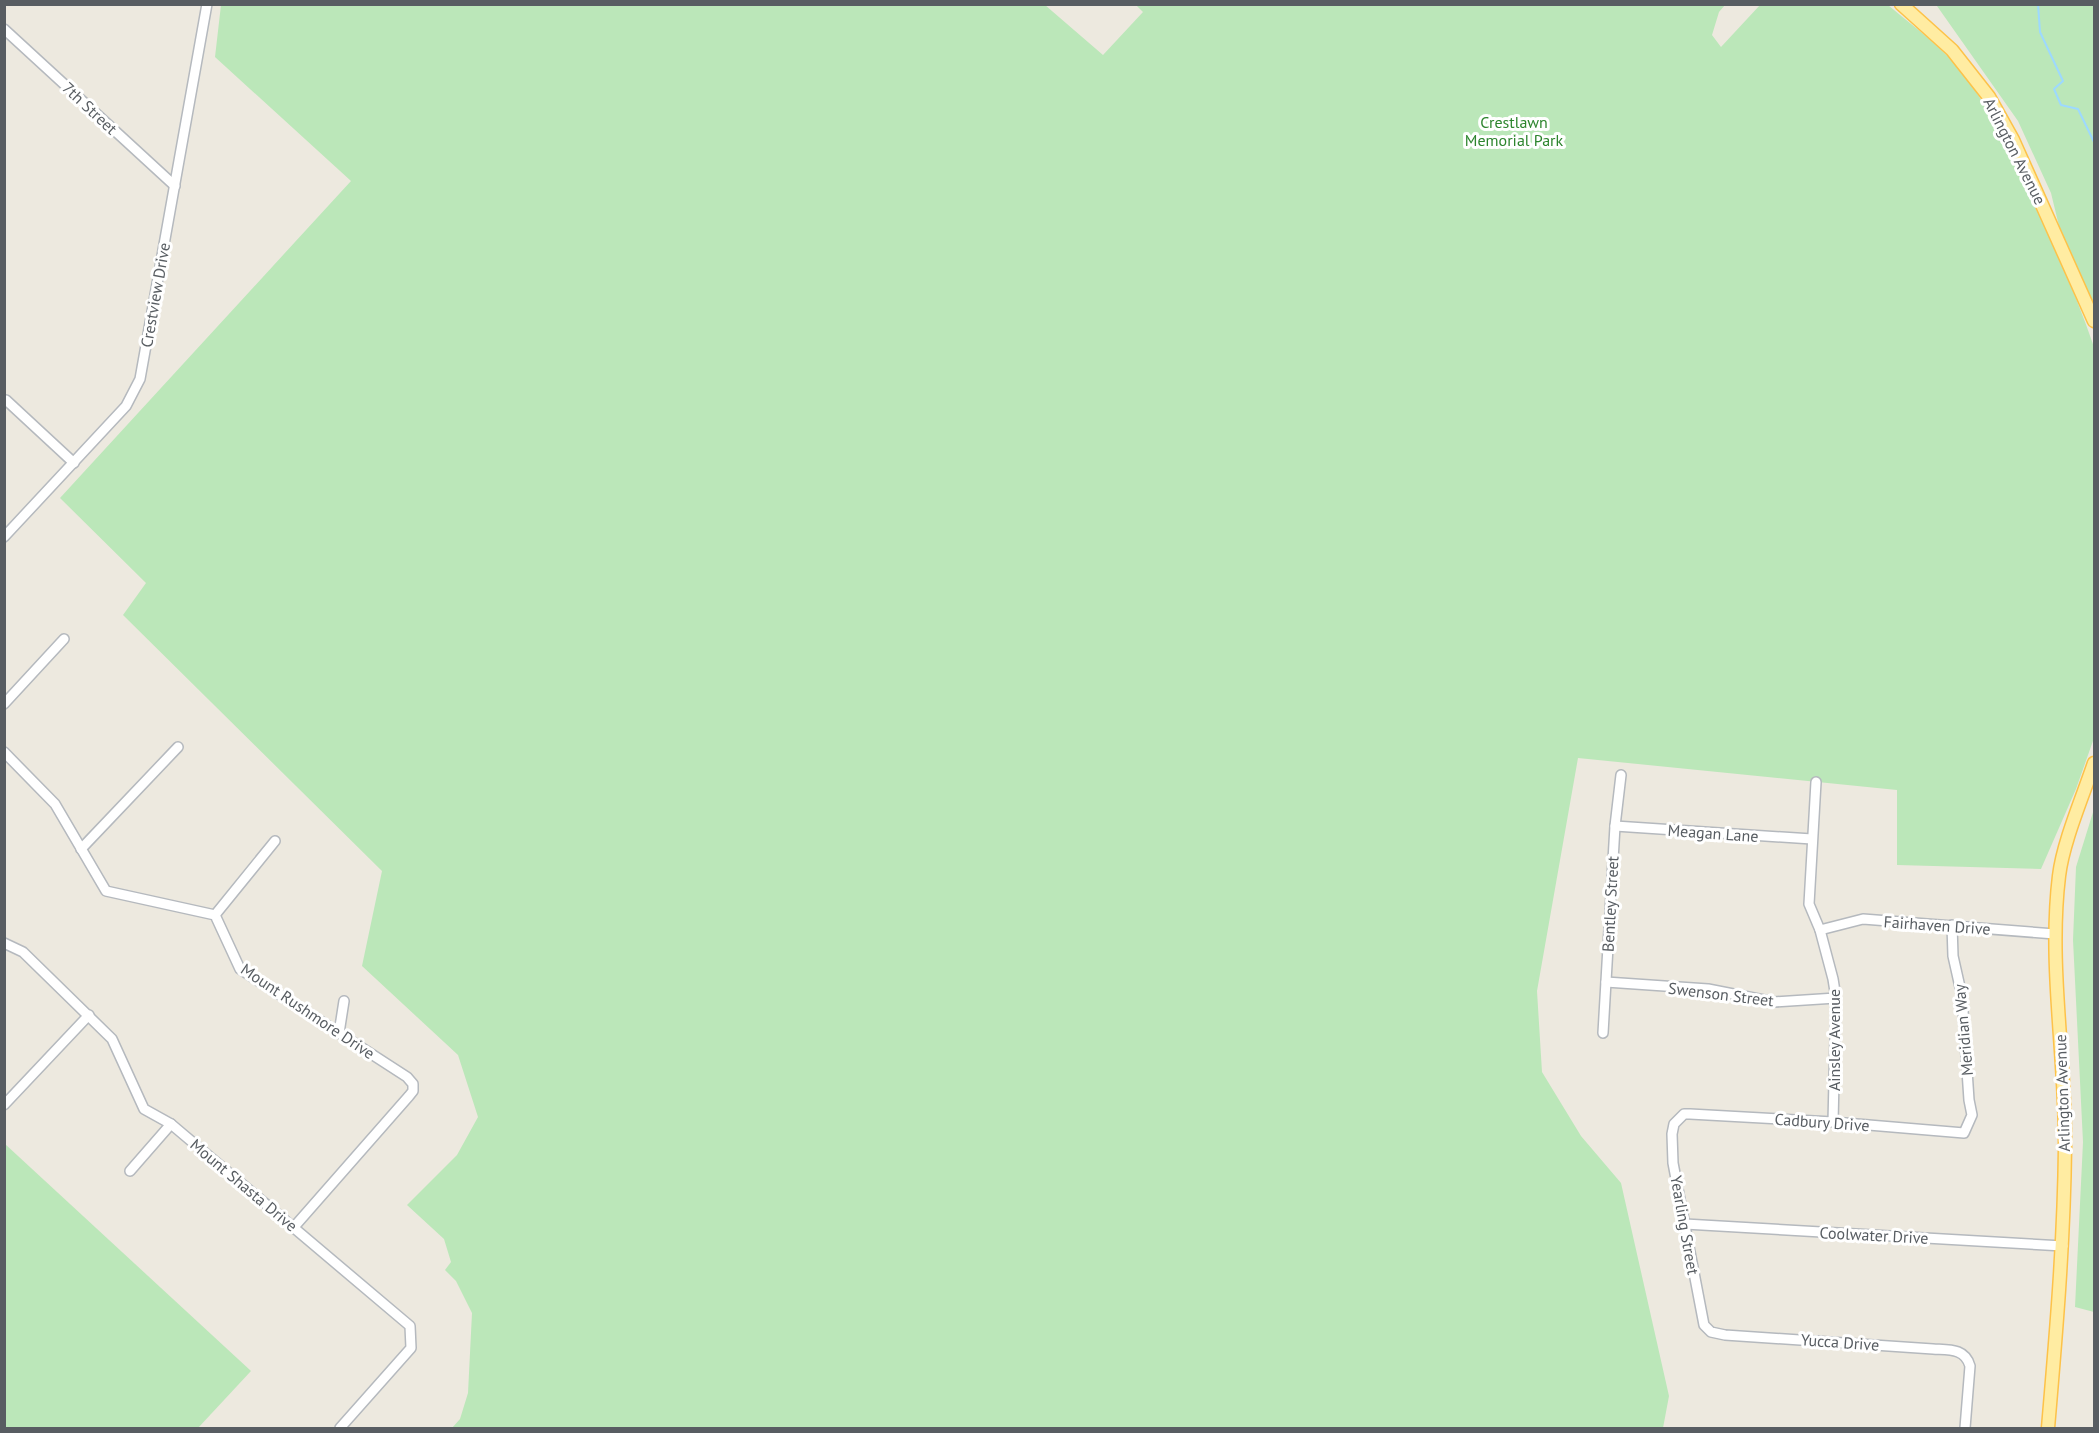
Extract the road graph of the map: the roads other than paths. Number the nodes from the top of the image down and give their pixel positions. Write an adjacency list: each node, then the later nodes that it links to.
1 (207, 4): 4 (street, Crestview Drive)
2 (1901, 4): 5 (main road, Arlington Avenue)
3 (4, 30): 4 (street, 7th Street)
4 (175, 186): 7 (street, Crestview Drive)
5 (2094, 321)
6 (6, 400): 7 (street)
7 (74, 463): 8 (street, Crestview Drive)
8 (4, 537)
9 (64, 639): 10 (street)
10 (4, 704)
11 (178, 747): 19 (street)
12 (4, 752): 19 (street)
13 (2094, 763): 23 (main road, Arlington Avenue)
14 (1621, 775): 16 (street, Bentley Street)
15 (1816, 782): 17 (street, Ainsley Avenue)
16 (1615, 826): 17 (street, Meagan Lane); 25 (street, Bentley Street)
17 (1812, 839): 22 (street, Ainsley Avenue)
18 (275, 841): 20 (street)
19 (81, 849): 20 (street)
20 (215, 915): 29 (street, Mount Rushmore Drive)
21 (1952, 925): 22 (street, Fairhaven Drive); 23 (street, Fairhaven Drive); 35 (street, Meridian Way)
22 (1820, 930): 26 (street, Ainsley Avenue)
23 (2055, 934): 39 (main road, Arlington Avenue)
24 (4, 943): 28 (street, Mount Shasta Drive)
25 (1606, 982): 26 (street, Swenson Street); 30 (street, Bentley Street)
26 (1836, 998): 33 (street, Ainsley Avenue)
27 (344, 1001): 29 (street)
28 (89, 1015): 31 (street); 34 (street, Mount Shasta Drive)
29 (339, 1033): 38 (street, Mount Rushmore Drive)
30 (1603, 1033)
31 (4, 1105)
32 (1680, 1117): 33 (street, Cadbury Drive); 37 (street, Yearling Street)
33 (1833, 1122): 35 (street, Cadbury Drive)
34 (171, 1124): 36 (street); 38 (street, Mount Shasta Drive)
35 (1964, 1133)
36 (130, 1171)
37 (1685, 1224): 39 (street, Coolwater Drive); 40 (street, Yearling Street)
38 (294, 1227): 41 (street, Mount Shasta Drive)
39 (2063, 1246): 43 (main road, Arlington Avenue)
40 (1711, 1332): 42 (street, Yucca Drive)
41 (340, 1428)
42 (1965, 1428)
43 (2048, 1428)

